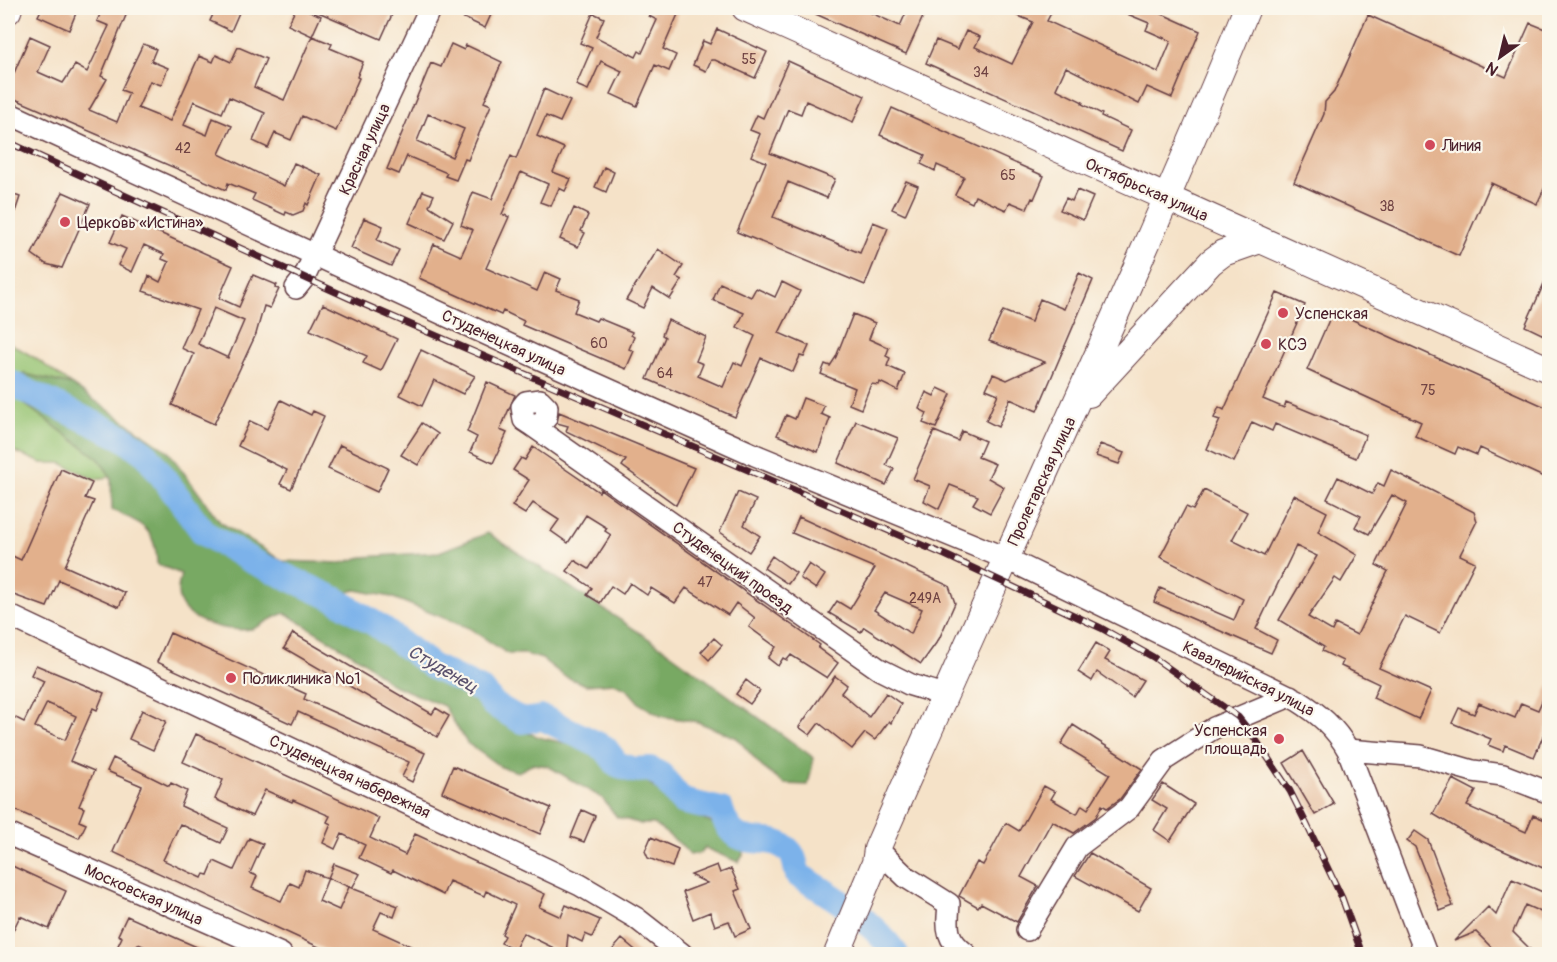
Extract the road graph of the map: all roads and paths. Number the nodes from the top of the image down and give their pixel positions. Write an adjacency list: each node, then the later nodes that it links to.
1 (430, 8): 7 (street, Красная улица)
2 (745, 8): 5 (main road, Октябрьская улица)
3 (1247, 8): 5 (main road, Пролетарская улица)
4 (8, 113): 7 (street, Студенецкая улица)
5 (1166, 198): 6 (main road, Октябрьская улица); 10 (main road, Пролетарская улица)
6 (1260, 240): 9 (main road, Октябрьская улица); 10 (main road)
7 (315, 254): 8 (street, Красная улица); 12 (street, Студенецкая улица)
8 (296, 288)
9 (1550, 370)
10 (1075, 410): 12 (main road, Пролетарская улица)
11 (530, 424): 14 (street, Студенецкий проезд)
12 (1005, 558): 14 (main road, Пролетарская улица); 15 (street, Кавалерийская улица)
13 (8, 615): 23 (street, Студенецкая набережная)
14 (944, 695): 19 (main road, Пролетарская улица)
15 (1290, 696): 16 (street, Кавалерийская улица); 20 (street)
16 (1347, 750): 17 (street); 25 (street, Кавалерийская улица)
17 (1550, 793)
18 (8, 834): 22 (street, Московская улица)
19 (876, 856): 21 (main road, Пролетарская улица); 24 (street)
20 (1027, 930)
21 (841, 946)
22 (281, 954)
23 (682, 954)
24 (966, 954)
25 (1426, 954)

